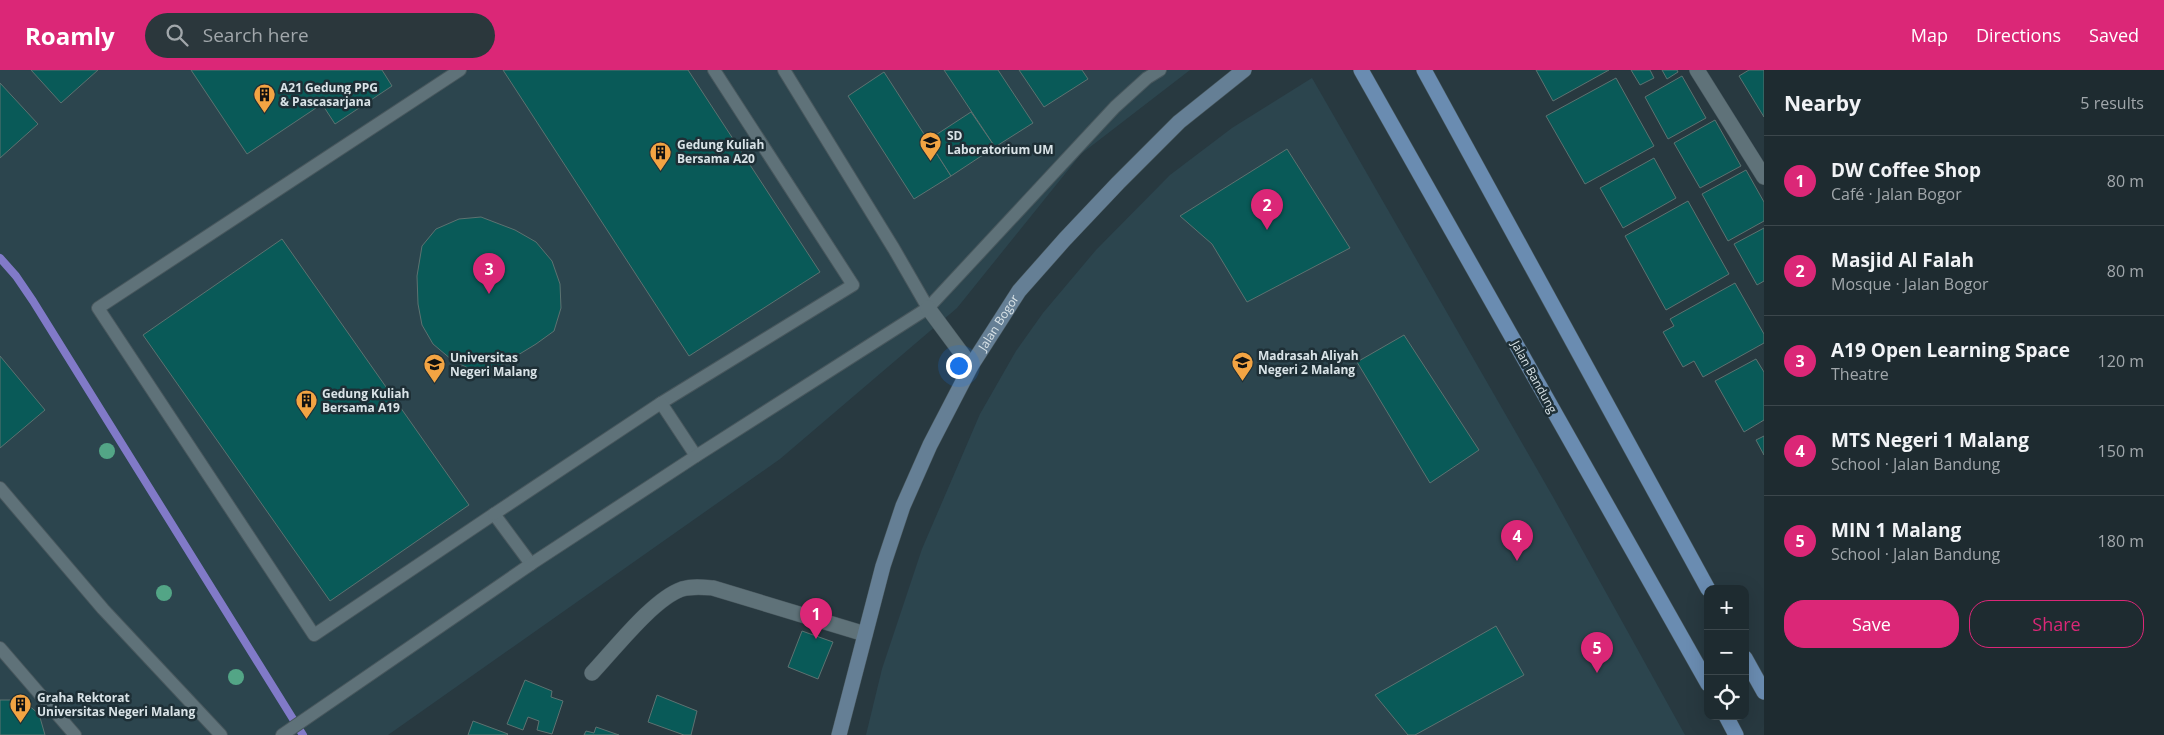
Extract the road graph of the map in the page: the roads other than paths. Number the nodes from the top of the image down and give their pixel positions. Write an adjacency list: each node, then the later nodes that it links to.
1 (460, 70): 15 (lane)
2 (714, 70): 12 (lane)
3 (784, 70): 10 (lane)
4 (1160, 70): 10 (lane)
5 (1244, 70): 11 (main road, Jalan Bogor)
6 (1361, 70): 22 (main road, Jalan Bandung)
7 (1424, 70): 17 (main road)
8 (1702, 72): 9 (street)
9 (1764, 177)
10 (928, 308): 11 (street); 13 (lane)
11 (971, 366): 18 (main road, Jalan Bogor)
12 (661, 403): 13 (lane); 15 (lane)
13 (696, 456): 16 (lane)
14 (0, 488): 27 (lane)
15 (494, 514): 16 (lane)
16 (532, 564): 25 (lane)
17 (1706, 585)
18 (865, 634): 21 (street); 28 (main road, Jalan Bogor)
19 (0, 648): 26 (lane)
20 (1749, 665): 23 (main road)
21 (592, 673)
22 (1704, 677)
23 (1764, 692)
24 (1728, 720): 29 (main road)
25 (284, 734)
26 (75, 735)
27 (221, 735)
28 (839, 735)
29 (1736, 735)

